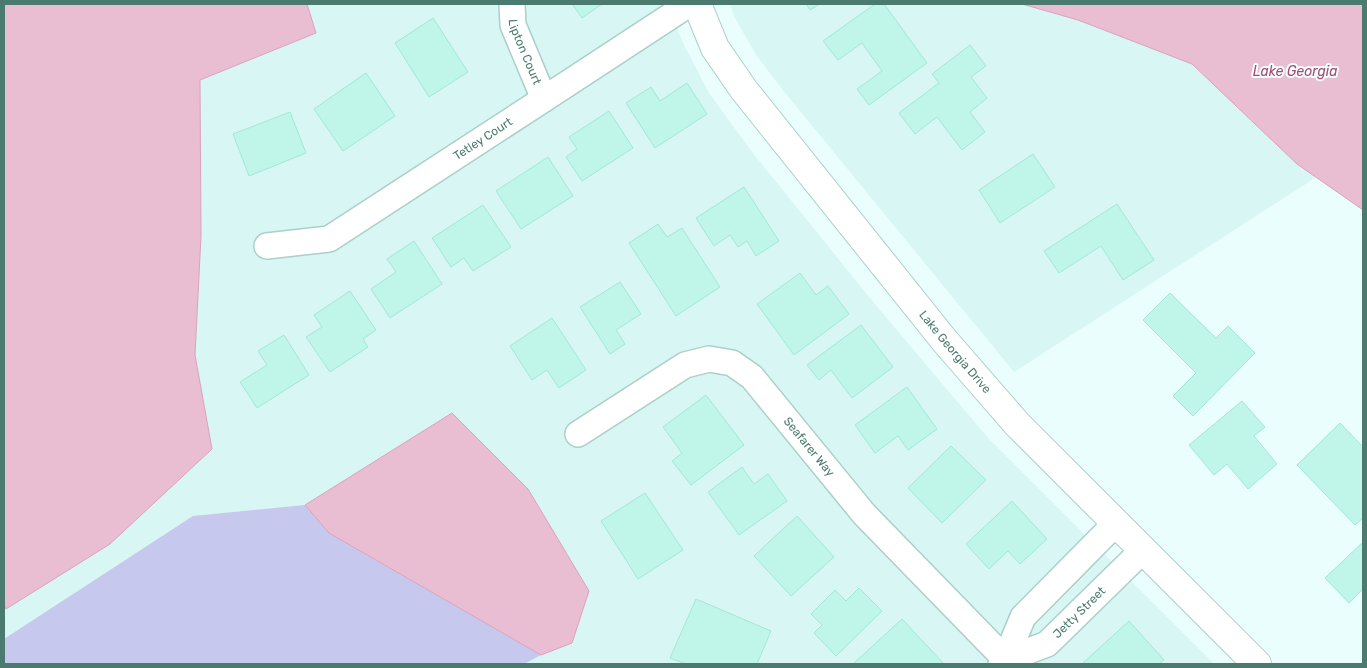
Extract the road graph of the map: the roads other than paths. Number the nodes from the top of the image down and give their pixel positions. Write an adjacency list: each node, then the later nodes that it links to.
1 (512, 4): 4 (street, Lipton Court)
2 (689, 4): 4 (street, Tetley Court)
3 (697, 4): 7 (street, Lake Georgia Drive)
4 (544, 99): 5 (street, Tetley Court)
5 (266, 246)
6 (578, 434): 9 (street, Seafarer Way)
7 (1116, 523): 8 (street, Lake Georgia Drive); 9 (street)
8 (1142, 550): 9 (street, Jetty Street); 10 (street, Lake Georgia Drive)
9 (1005, 663)
10 (1257, 664)

